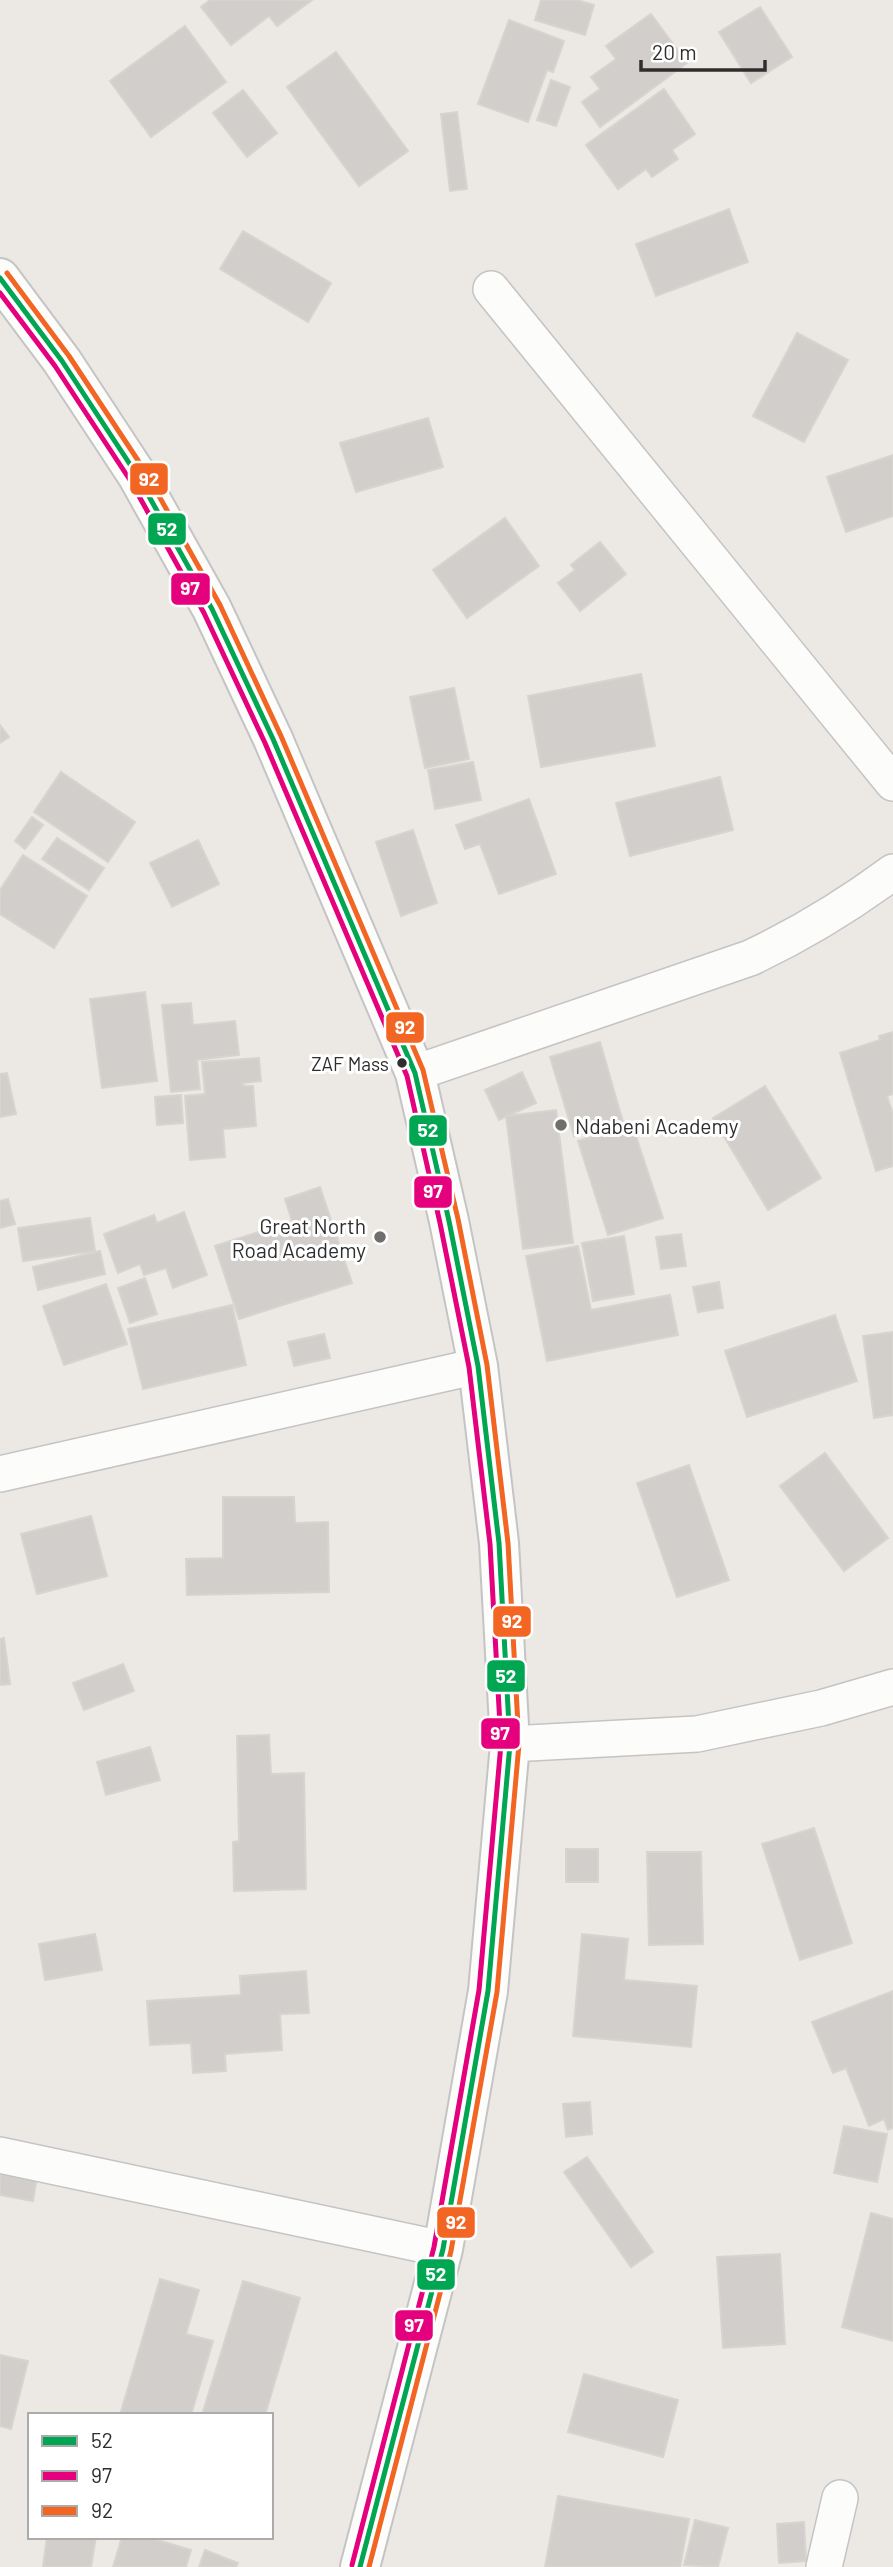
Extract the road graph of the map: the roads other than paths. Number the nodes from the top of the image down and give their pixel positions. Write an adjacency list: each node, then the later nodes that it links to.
1 (0, 278): 5 (main road)
2 (491, 289): 3 (street)
3 (893, 783)
4 (893, 872): 5 (street)
5 (415, 1073): 6 (main road)
6 (478, 1366): 7 (street); 9 (main road)
7 (0, 1474)
8 (893, 1688): 9 (street)
9 (510, 1744): 11 (main road)
10 (0, 2155): 11 (street)
11 (443, 2249): 13 (main road)
12 (840, 2498): 14 (street)
13 (360, 2567)
14 (824, 2567)

